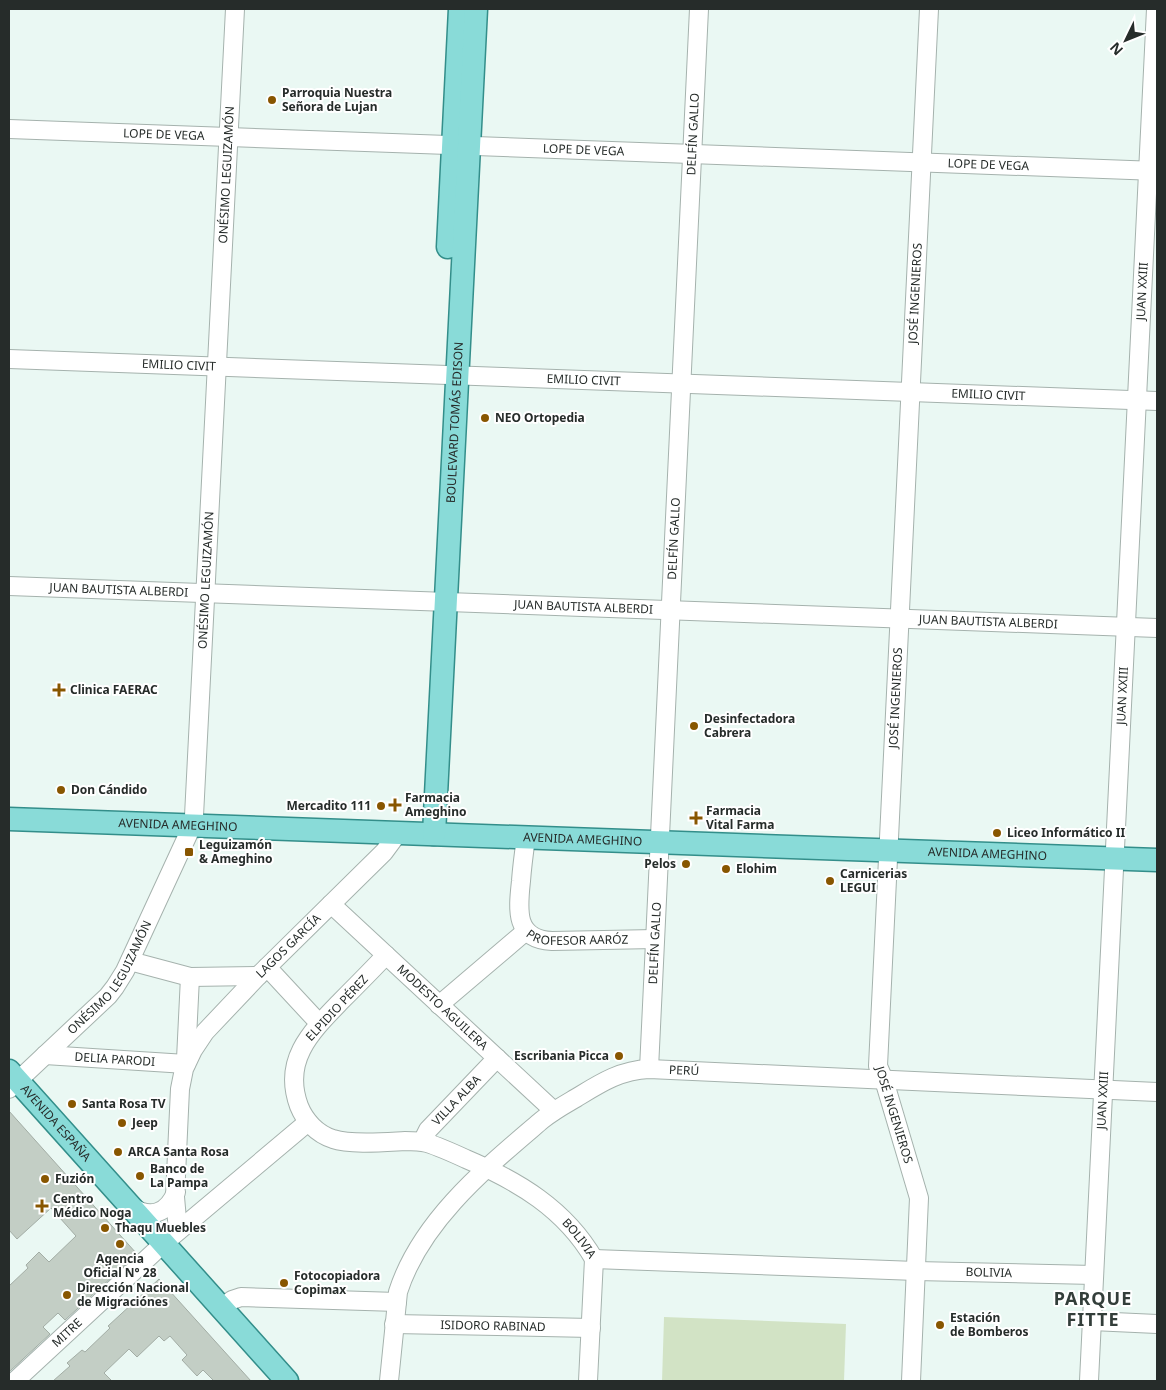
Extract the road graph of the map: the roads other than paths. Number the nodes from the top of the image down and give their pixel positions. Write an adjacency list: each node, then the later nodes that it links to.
1 (235, 9): 8 (street, ONÉSIMO LEGUIZAMÓN)
2 (460, 9): 9 (main road, BOULEVARD TOMÁS EDISON)
3 (476, 9): 9 (main road, BOULEVARD TOMÁS EDISON)
4 (699, 9): 10 (street, DELFÍN GALLO)
5 (929, 9): 11 (street, JOSÉ INGENIEROS)
6 (1156, 9): 12 (street, JUAN XXIII)
7 (9, 129): 8 (street, LOPE DE VEGA)
8 (228, 137): 9 (street, LOPE DE VEGA); 14 (street, ONÉSIMO LEGUIZAMÓN)
9 (461, 146): 10 (street, LOPE DE VEGA); 15 (main road, BOULEVARD TOMÁS EDISON)
10 (692, 154): 11 (street, LOPE DE VEGA); 16 (street, DELFÍN GALLO)
11 (922, 163): 12 (street, LOPE DE VEGA); 17 (street, JOSÉ INGENIEROS)
12 (1153, 171): 18 (street, JUAN XXIII)
13 (9, 359): 14 (street, EMILIO CIVIT)
14 (217, 366): 15 (street, EMILIO CIVIT); 21 (street, ONÉSIMO LEGUIZAMÓN)
15 (450, 375): 16 (street, EMILIO CIVIT); 22 (main road, BOULEVARD TOMÁS EDISON)
16 (681, 384): 17 (street, EMILIO CIVIT); 23 (street, DELFÍN GALLO)
17 (911, 392): 18 (street, EMILIO CIVIT); 24 (street, JOSÉ INGENIEROS)
18 (1137, 401): 19 (street, EMILIO CIVIT); 25 (street, JUAN XXIII)
19 (1157, 401)
20 (9, 586): 21 (street, JUAN BAUTISTA ALBERDI)
21 (206, 594): 22 (street, JUAN BAUTISTA ALBERDI); 28 (street, ONÉSIMO LEGUIZAMÓN)
22 (438, 602): 23 (street, JUAN BAUTISTA ALBERDI); 29 (main road, BOULEVARD TOMÁS EDISON)
23 (670, 610): 24 (street, JUAN BAUTISTA ALBERDI); 31 (street, DELFÍN GALLO)
24 (900, 619): 25 (street, JUAN BAUTISTA ALBERDI); 32 (street, JOSÉ INGENIEROS)
25 (1126, 627): 26 (street, JUAN BAUTISTA ALBERDI); 33 (street, JUAN XXIII)
26 (1157, 628)
27 (9, 819): 28 (main road, AVENIDA AMEGHINO)
28 (192, 826): 29 (main road, AVENIDA AMEGHINO); 39 (street, ONÉSIMO LEGUIZAMÓN)
29 (417, 834): 30 (main road, AVENIDA AMEGHINO); 35 (street, LAGOS GARCÍA)
30 (526, 838): 31 (main road, AVENIDA AMEGHINO); 36 (street)
31 (659, 842): 32 (main road, AVENIDA AMEGHINO); 37 (street, DELFÍN GALLO)
32 (888, 851): 33 (main road, AVENIDA AMEGHINO); 48 (street, JOSÉ INGENIEROS)
33 (1114, 859): 34 (main road, AVENIDA AMEGHINO); 50 (street, JUAN XXIII)
34 (1157, 860)
35 (331, 904): 38 (street, MODESTO AGUILERA); 40 (street, LAGOS GARCÍA)
36 (526, 931): 37 (street, PROFESOR AARÓZ); 42 (street, PROFESOR AARÓZ)
37 (655, 939): 47 (street, DELFÍN GALLO)
38 (386, 955): 42 (street, MODESTO AGUILERA); 43 (street, ELPIDIO PÉREZ)
39 (130, 961): 41 (street); 44 (street, ONÉSIMO LEGUIZAMÓN)
40 (262, 972): 41 (street); 43 (street); 46 (street, LAGOS GARCÍA)
41 (190, 976): 46 (street, LAGOS GARCÍA)
42 (440, 1005): 45 (street, MODESTO AGUILERA)
43 (320, 1023): 53 (street, ELPIDIO PÉREZ)
44 (45, 1055): 46 (street, DELIA PARODI); 49 (street, ONÉSIMO LEGUIZAMÓN)
45 (496, 1058): 52 (street, MODESTO AGUILERA); 54 (street, VILLA ALBA)
46 (186, 1064): 56 (street, LAGOS GARCÍA)
47 (649, 1069): 48 (street, PERÚ); 52 (street, PERÚ)
48 (884, 1080): 50 (street, PERÚ); 60 (street, JOSÉ INGENIEROS)
49 (11, 1083): 57 (main road, AVENIDA ESPAÑA); 58 (main road, AVENIDA ESPAÑA)
50 (1103, 1090): 51 (street, PERÚ); 61 (street, JUAN XXIII)
51 (1157, 1092)
52 (554, 1111): 55 (street, PERÚ)
53 (308, 1122): 54 (street, BOLIVIA); 58 (street)
54 (429, 1144): 55 (street, BOLIVIA)
55 (488, 1168): 59 (street, BOLIVIA); 62 (street, PERÚ)
56 (176, 1192): 57 (street); 58 (street, LAGOS GARCÍA)
57 (128, 1204): 58 (main road, AVENIDA ESPAÑA)
58 (165, 1242): 63 (main road); 68 (street, MITRE); 69 (main road)
59 (594, 1259): 60 (street, BOLIVIA); 67 (street)
60 (916, 1271): 61 (street, BOLIVIA); 73 (street, JOSÉ INGENIEROS)
61 (1094, 1275): 64 (street, JUAN XXIII)
62 (396, 1302): 63 (street); 65 (street, PERÚ)
63 (222, 1308): 70 (main road)
64 (1092, 1321): 66 (street); 74 (street, JUAN XXIII)
65 (394, 1324): 67 (street, ISIDORO RABINAD); 71 (street, PERÚ)
66 (1157, 1324)
67 (591, 1328): 72 (street)
68 (15, 1381)
69 (270, 1381)
70 (287, 1381)
71 (389, 1381)
72 (588, 1381)
73 (911, 1381)
74 (1089, 1381)

